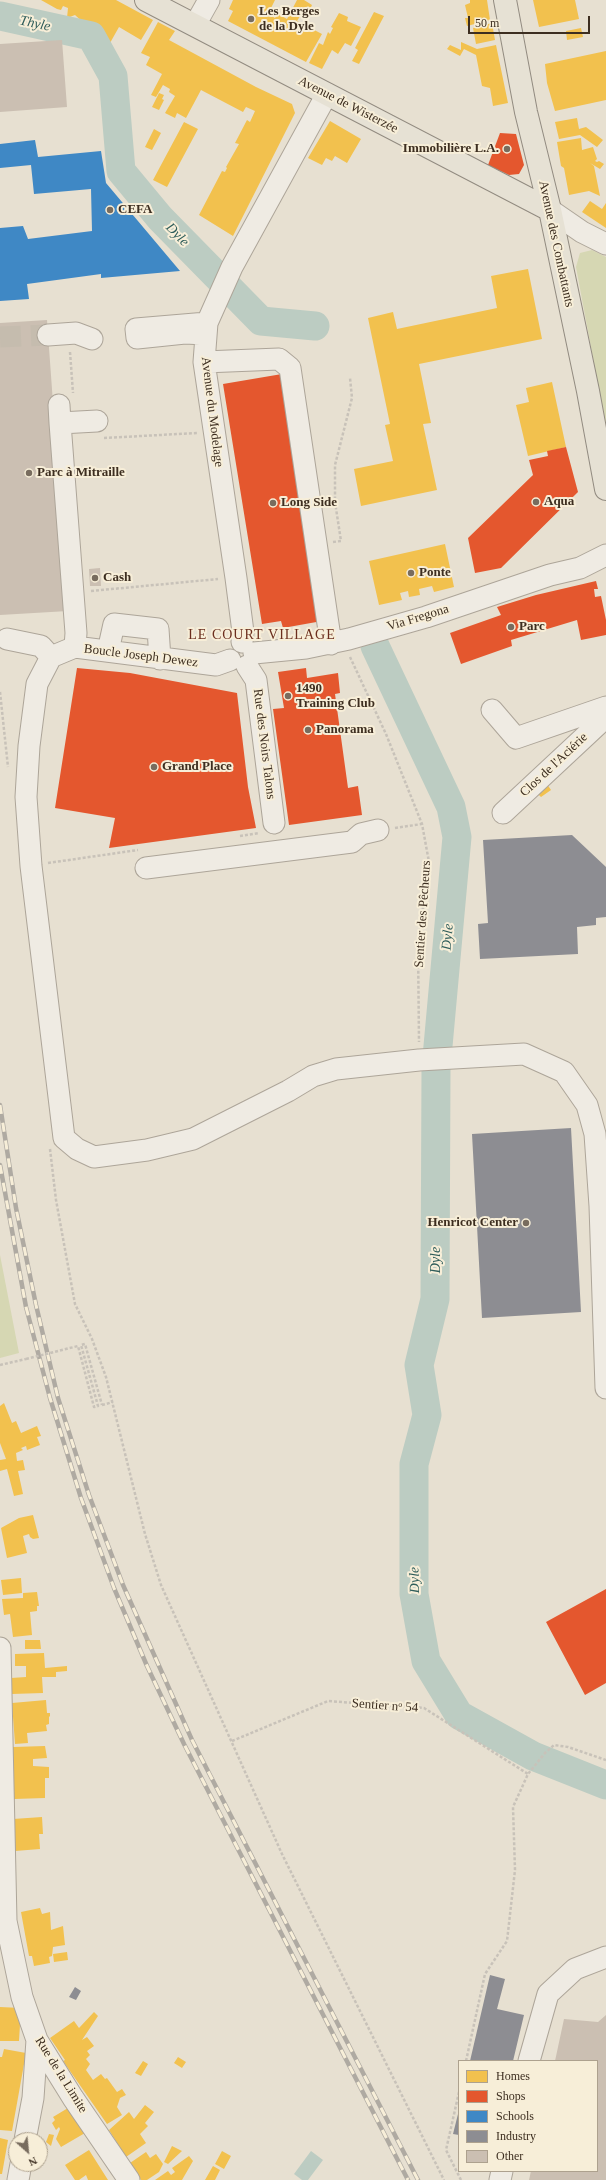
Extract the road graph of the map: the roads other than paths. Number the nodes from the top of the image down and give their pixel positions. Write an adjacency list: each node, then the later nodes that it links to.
1 (146, 0): 4 (main road, Avenue de Wisterzée)
2 (209, 0): 4 (street)
3 (505, 0): 6 (main road, Avenue des Combattants)
4 (195, 26): 5 (main road, Avenue de Wisterzée)
5 (319, 90): 6 (main road, Avenue de Wisterzée); 10 (street, Avenue du Modelage)
6 (550, 210): 7 (street); 12 (main road, Avenue des Combattants)
7 (606, 244)
8 (58, 334): 9 (street)
9 (92, 339)
10 (204, 362): 19 (street); 21 (street, Avenue du Modelage)
11 (98, 429): 20 (street)
12 (604, 462): 13 (main road, Avenue des Combattants)
13 (606, 489)
14 (606, 555): 15 (street, Via Fregona)
15 (580, 568): 16 (street, Via Fregona); 19 (street, Via Fregona)
16 (606, 568)
17 (110, 612): 20 (street)
18 (7, 638): 22 (street)
19 (341, 641): 21 (street, Via Fregona)
20 (91, 649): 22 (street, Boucle Joseph Dewez); 23 (street, Boucle Joseph Dewez); 23 (street)
21 (243, 655): 23 (street, Boucle Joseph Dewez); 28 (street, Rue des Noirs Talons)
22 (51, 657): 31 (street)
23 (160, 659)
24 (606, 707): 25 (street)
25 (492, 710)
26 (606, 717): 27 (street, Clos de l'Aciérie)
27 (503, 813)
28 (274, 823)
29 (378, 830): 30 (street)
30 (146, 868)
31 (603, 1205): 32 (street)
32 (606, 1388)
33 (0, 1648): 35 (street, Rue de la Limite)
34 (606, 1957): 36 (street)
35 (37, 2040): 37 (street, Rue de la Limite); 38 (street)
36 (529, 2060)
37 (63, 2083): 38 (street); 40 (street, Rue de la Limite)
38 (33, 2098): 39 (street)
39 (27, 2132)
40 (130, 2180)

